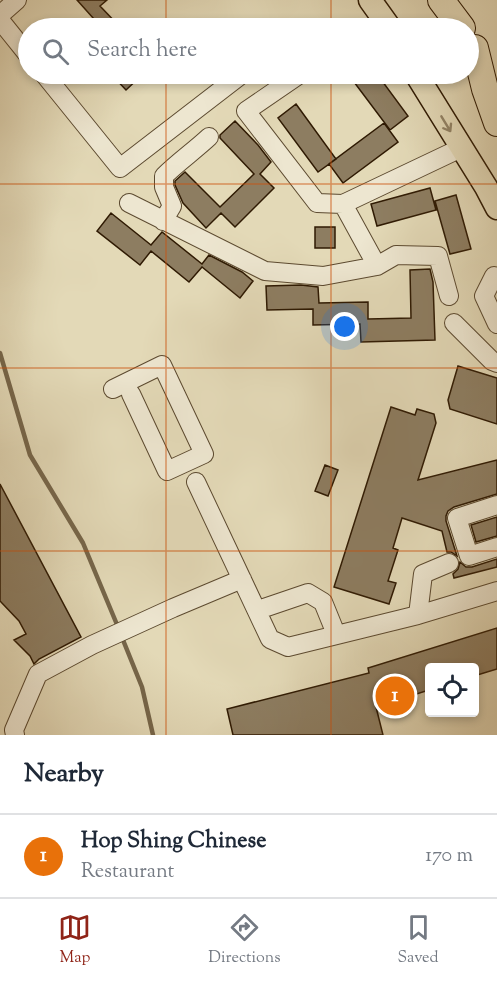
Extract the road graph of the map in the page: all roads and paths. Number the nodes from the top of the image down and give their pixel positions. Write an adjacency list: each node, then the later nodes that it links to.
1 (17, 0): 4 (street)
2 (370, 0): 5 (main road)
3 (441, 0): 6 (highway)
4 (0, 15)
5 (383, 18)
6 (454, 18)
7 (0, 20): 8 (street)
8 (18, 42)
9 (479, 55): 11 (highway)
10 (479, 71): 16 (highway)
11 (497, 82)
12 (52, 84): 13 (street)
13 (229, 84)
14 (285, 84): 20 (street)
15 (422, 84): 18 (main road, one-way to 18)
16 (497, 123)
17 (209, 137): 22 (street)
18 (461, 148): 20 (street); 21 (main road)
19 (129, 203): 22 (street)
20 (343, 204): 23 (street)
21 (497, 208)
22 (163, 220): 23 (street)
23 (377, 266): 25 (street)
24 (495, 272): 26 (street); 28 (street)
25 (449, 296)
26 (497, 304)
27 (454, 323): 29 (street)
28 (497, 324)
29 (497, 363)
30 (113, 389): 31 (street)
31 (131, 394)
32 (196, 482): 36 (street)
33 (497, 505): 34 (street)
34 (497, 547)
35 (449, 563): 39 (street)
36 (242, 579): 38 (street); 41 (street)
37 (497, 591): 39 (street)
38 (258, 610): 40 (street); 40 (street)
39 (418, 615): 40 (street)
40 (336, 634)
41 (15, 735)

